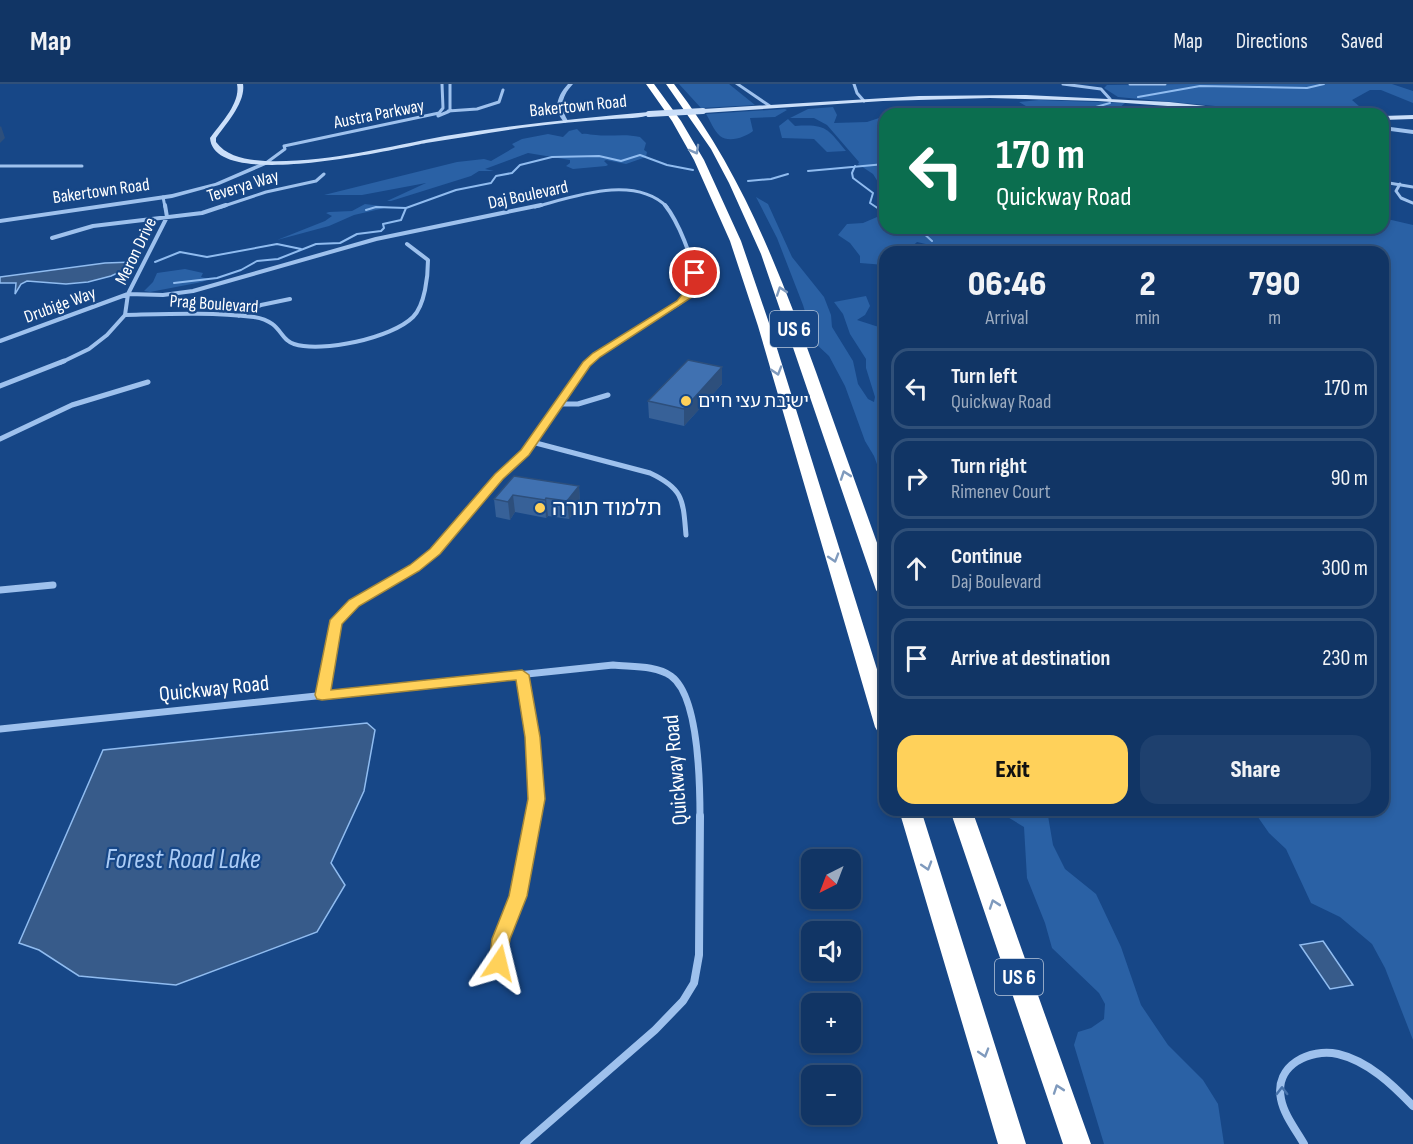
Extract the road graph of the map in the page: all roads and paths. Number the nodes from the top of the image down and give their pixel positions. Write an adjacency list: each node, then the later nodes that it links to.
1 (240, 84): 28 (main road)
2 (442, 84): 18 (street, Austra Parkway)
3 (450, 84): 19 (street, Austra Parkway)
4 (572, 84): 22 (street)
5 (650, 84): 58 (highway, US 6, one-way to 58)
6 (670, 84): 53 (highway, US 6, one-way to 6)
7 (737, 84): 16 (street)
8 (854, 84): 15 (street)
9 (1064, 84): 10 (street)
10 (1072, 84): 14 (street)
11 (1130, 84): 12 (street)
12 (1165, 84)
13 (503, 90): 19 (street)
14 (1110, 99): 15 (main road, Bakertown Road); 17 (main road, Bakertown Road)
15 (864, 101): 16 (main road, Bakertown Road)
16 (772, 107): 22 (main road, Bakertown Road, bridge)
17 (1216, 108)
18 (441, 111): 19 (street); 27 (street, Austra Parkway)
19 (450, 111): 27 (street, Austra Parkway)
20 (1413, 117): 21 (main road)
21 (1389, 119)
22 (565, 121): 28 (main road, Bakertown Road)
23 (1389, 124): 25 (street)
24 (1389, 129): 25 (street)
25 (1403, 131): 26 (street)
26 (1413, 132)
27 (285, 149): 28 (street, Austra Parkway)
28 (266, 163): 35 (street, Bakertown Road)
29 (0, 166): 30 (street)
30 (82, 166)
31 (324, 174): 37 (street, Teverya Way)
32 (1389, 183): 33 (street)
33 (1400, 184): 34 (street); 36 (street)
34 (1413, 187)
35 (163, 197): 37 (street, Meron Drive); 38 (street, Bakertown Road)
36 (1413, 203)
37 (167, 217): 39 (street, Teverya Way); 41 (street, Meron Drive)
38 (0, 221)
39 (52, 238)
40 (407, 244): 44 (street, Prag Boulevard)
41 (128, 294): 43 (street, Meron Drive); 45 (street, Drubige Way); 49 (street, Daj Boulevard)
42 (290, 299): 44 (street)
43 (125, 315): 44 (street, Prag Boulevard); 47 (street, Meron Drive)
44 (238, 316)
45 (0, 341)
46 (148, 382): 50 (street)
47 (0, 386)
48 (608, 395): 49 (street)
49 (557, 404): 51 (street)
50 (0, 439)
51 (532, 442): 52 (street); 57 (street)
52 (686, 535)
53 (879, 573)
54 (53, 585): 55 (street)
55 (0, 590)
56 (522, 675): 57 (street, Quickway Road); 62 (street); 64 (street, Quickway Road)
57 (322, 695): 59 (street, Quickway Road)
58 (879, 707)
59 (0, 729)
60 (912, 816): 65 (highway, US 6, one-way to 65)
61 (964, 816): 66 (highway, US 6, one-way to 61)
62 (499, 963)
63 (1413, 1106): 67 (street, one-way to 63)
64 (524, 1144)
65 (1012, 1144)
66 (1077, 1144)
67 (1304, 1144)

